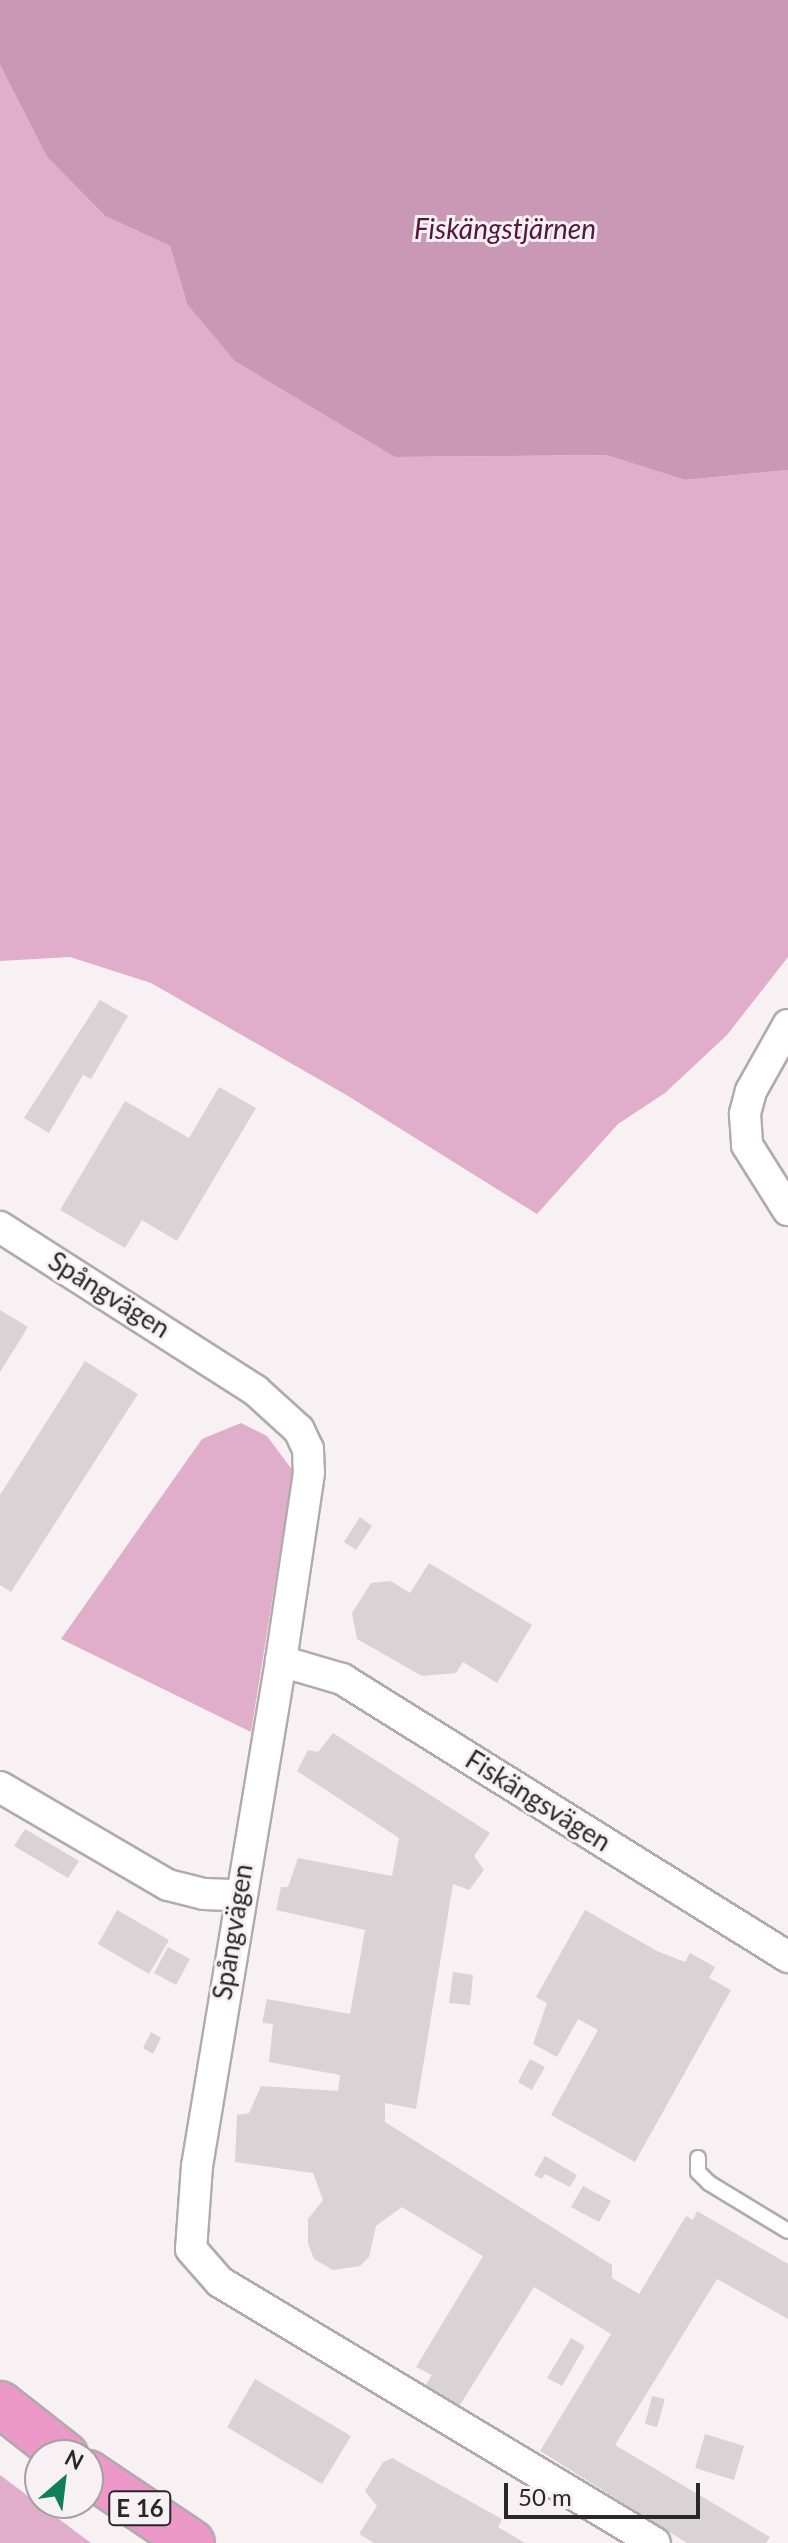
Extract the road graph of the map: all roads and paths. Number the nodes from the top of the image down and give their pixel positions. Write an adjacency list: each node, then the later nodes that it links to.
1 (788, 1025): 2 (street)
2 (788, 1210)
3 (0, 1227): 4 (street, Spångvägen)
4 (281, 1661): 6 (street, Spångvägen); 7 (street, Fiskängsvägen)
5 (0, 1787): 6 (street)
6 (238, 1895): 18 (street, Spångvägen)
7 (788, 1957)
8 (698, 2158): 9 (lane)
9 (788, 2231)
10 (0, 2404): 12 (highway)
11 (0, 2436): 13 (highway)
12 (45, 2439)
13 (24, 2455)
14 (104, 2484): 17 (highway, E 16)
15 (104, 2513): 16 (highway, E 16)
16 (147, 2543)
17 (192, 2543)
18 (655, 2543)

